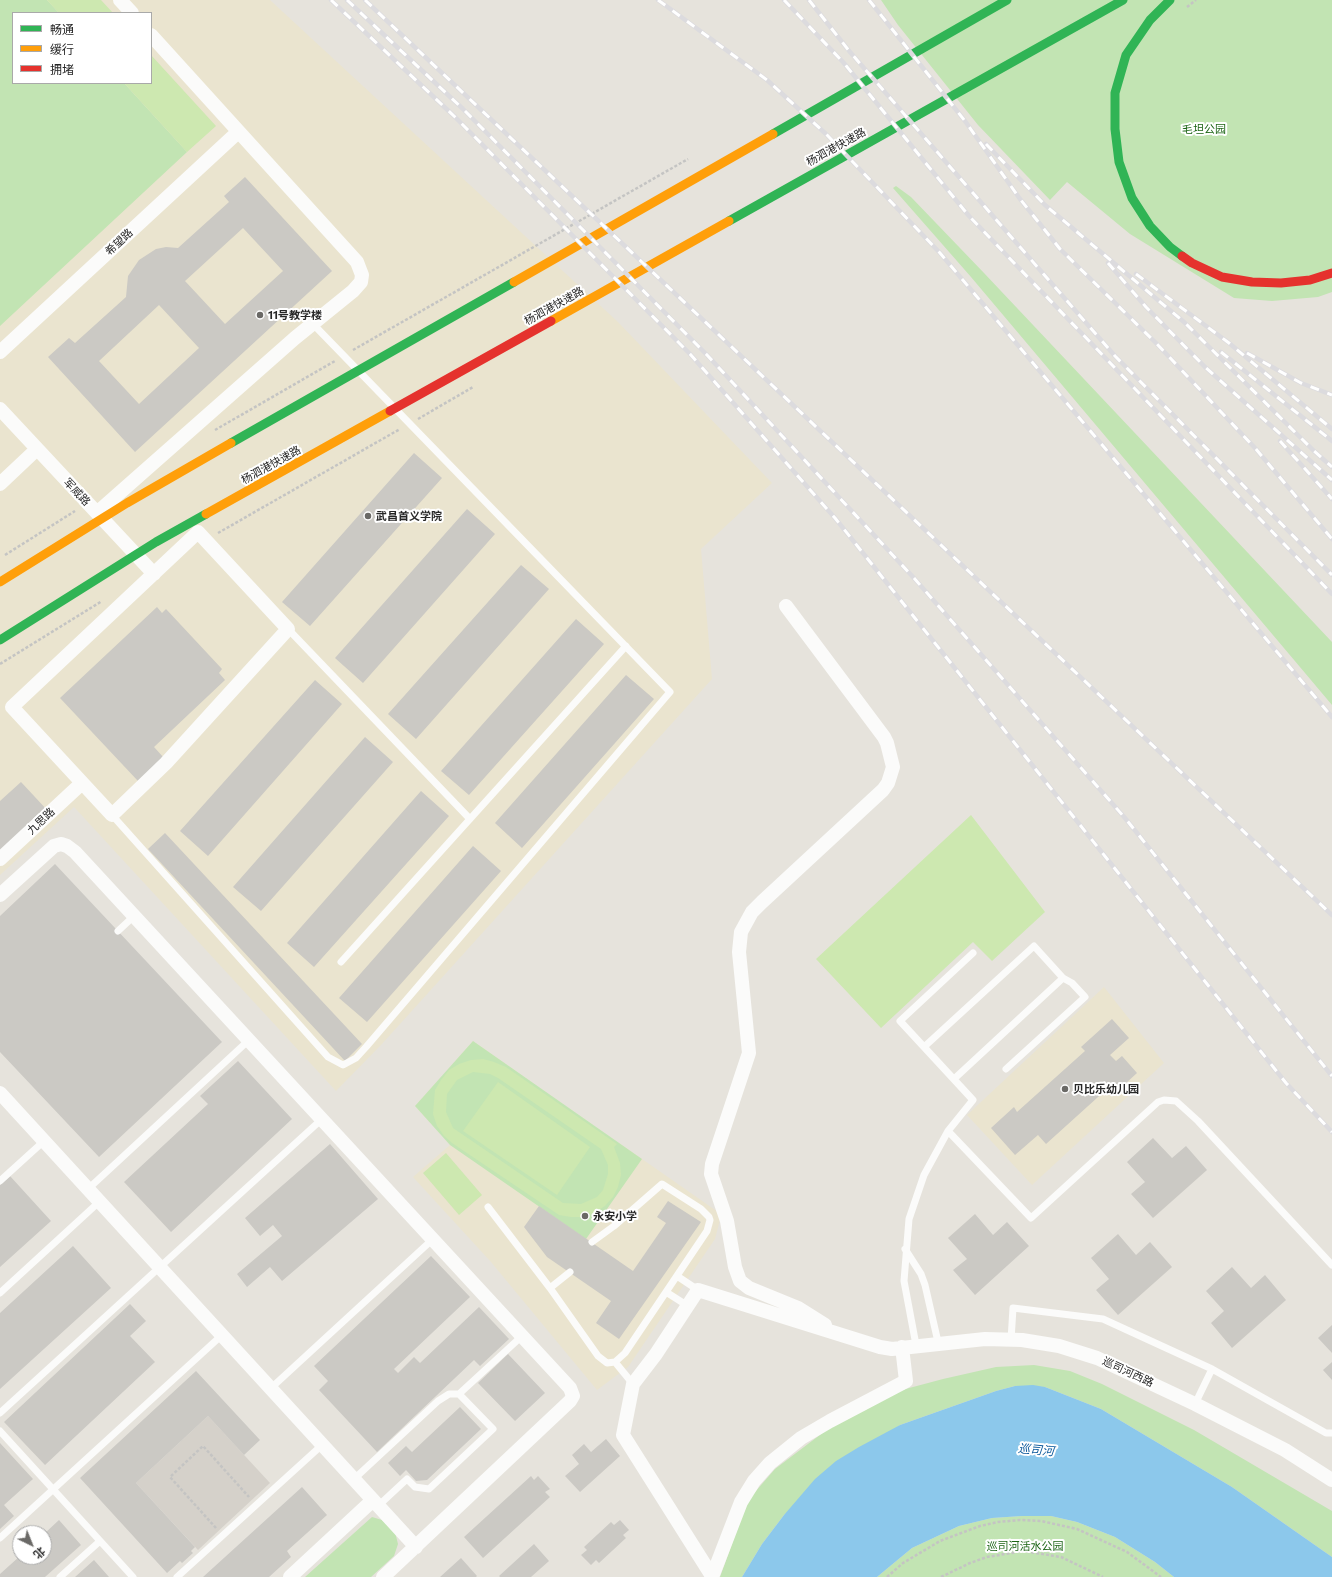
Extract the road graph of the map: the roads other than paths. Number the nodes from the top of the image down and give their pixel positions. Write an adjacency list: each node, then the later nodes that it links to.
1 (120, 0): 5 (street)
2 (1007, 0): 16 (highway)
3 (1123, 0): 19 (highway, 杨泗港快速路)
4 (1170, 0): 8 (highway)
5 (131, 12)
6 (152, 36): 7 (street)
7 (238, 132): 9 (street); 10 (street, 希望路)
8 (1332, 273)
9 (313, 324): 14 (street); 20 (lane)
10 (0, 352)
11 (0, 410): 12 (street, 军威路)
12 (37, 449): 13 (street); 14 (street, 军威路)
13 (0, 484)
14 (97, 513): 15 (street, 军威路)
15 (154, 574): 18 (street); 21 (street)
16 (0, 582)
17 (786, 606): 56 (street)
18 (288, 629): 22 (street); 23 (lane)
19 (0, 640)
20 (626, 646): 22 (lane); 23 (lane)
21 (82, 783): 22 (street); 24 (street, 九思路)
22 (112, 816)
23 (470, 819): 29 (lane)
24 (0, 860)
25 (0, 894): 26 (street)
26 (134, 916): 27 (lane); 31 (street)
27 (118, 931)
28 (973, 953): 32 (lane)
29 (341, 962)
30 (1063, 978): 32 (lane); 33 (lane); 34 (lane)
31 (249, 1040): 36 (street); 40 (lane)
32 (924, 1047): 34 (lane)
33 (1006, 1069)
34 (954, 1079): 37 (lane)
35 (0, 1093): 38 (street)
36 (322, 1119): 43 (street); 47 (lane)
37 (948, 1131): 45 (lane); 46 (lane)
38 (44, 1141): 39 (lane); 40 (street)
39 (0, 1180)
40 (88, 1189): 41 (street)
41 (99, 1202): 47 (street); 53 (lane)
42 (488, 1206): 50 (lane)
43 (433, 1239): 57 (street); 64 (lane)
44 (592, 1242): 49 (lane)
45 (905, 1249): 59 (lane); 60 (lane)
46 (1332, 1265)
47 (160, 1268): 55 (street); 67 (lane)
48 (570, 1272): 50 (lane)
49 (677, 1276): 51 (lane); 52 (lane)
50 (550, 1288): 61 (lane)
51 (698, 1290): 54 (street); 56 (street)
52 (666, 1292): 54 (lane); 61 (lane)
53 (0, 1293)
54 (688, 1306): 63 (street)
55 (222, 1335): 64 (street); 73 (lane)
56 (842, 1335): 60 (street, 巡司河西路)
57 (522, 1336): 65 (lane); 77 (street)
58 (1012, 1340): 59 (street, 巡司河西路); 62 (lane); 66 (street, 巡司河西路)
59 (938, 1342): 60 (street, 巡司河西路)
60 (909, 1346): 83 (street)
61 (615, 1362): 63 (lane)
62 (1212, 1369): 66 (lane); 69 (lane)
63 (633, 1384): 83 (street)
64 (270, 1389): 70 (street)
65 (460, 1394): 71 (lane); 74 (lane)
66 (1195, 1404): 72 (street, 巡司河西路)
67 (0, 1413)
68 (0, 1431): 73 (lane)
69 (1332, 1433)
70 (322, 1445): 71 (street); 80 (lane)
71 (354, 1479): 74 (street)
72 (1332, 1480)
73 (53, 1489): 75 (lane); 76 (lane)
74 (375, 1503): 77 (street); 81 (street)
75 (0, 1538)
76 (100, 1541): 78 (lane); 79 (lane)
77 (416, 1547): 82 (street)
78 (60, 1577)
79 (133, 1577)
80 (177, 1577)
81 (290, 1577)
82 (383, 1577)
83 (712, 1577)

